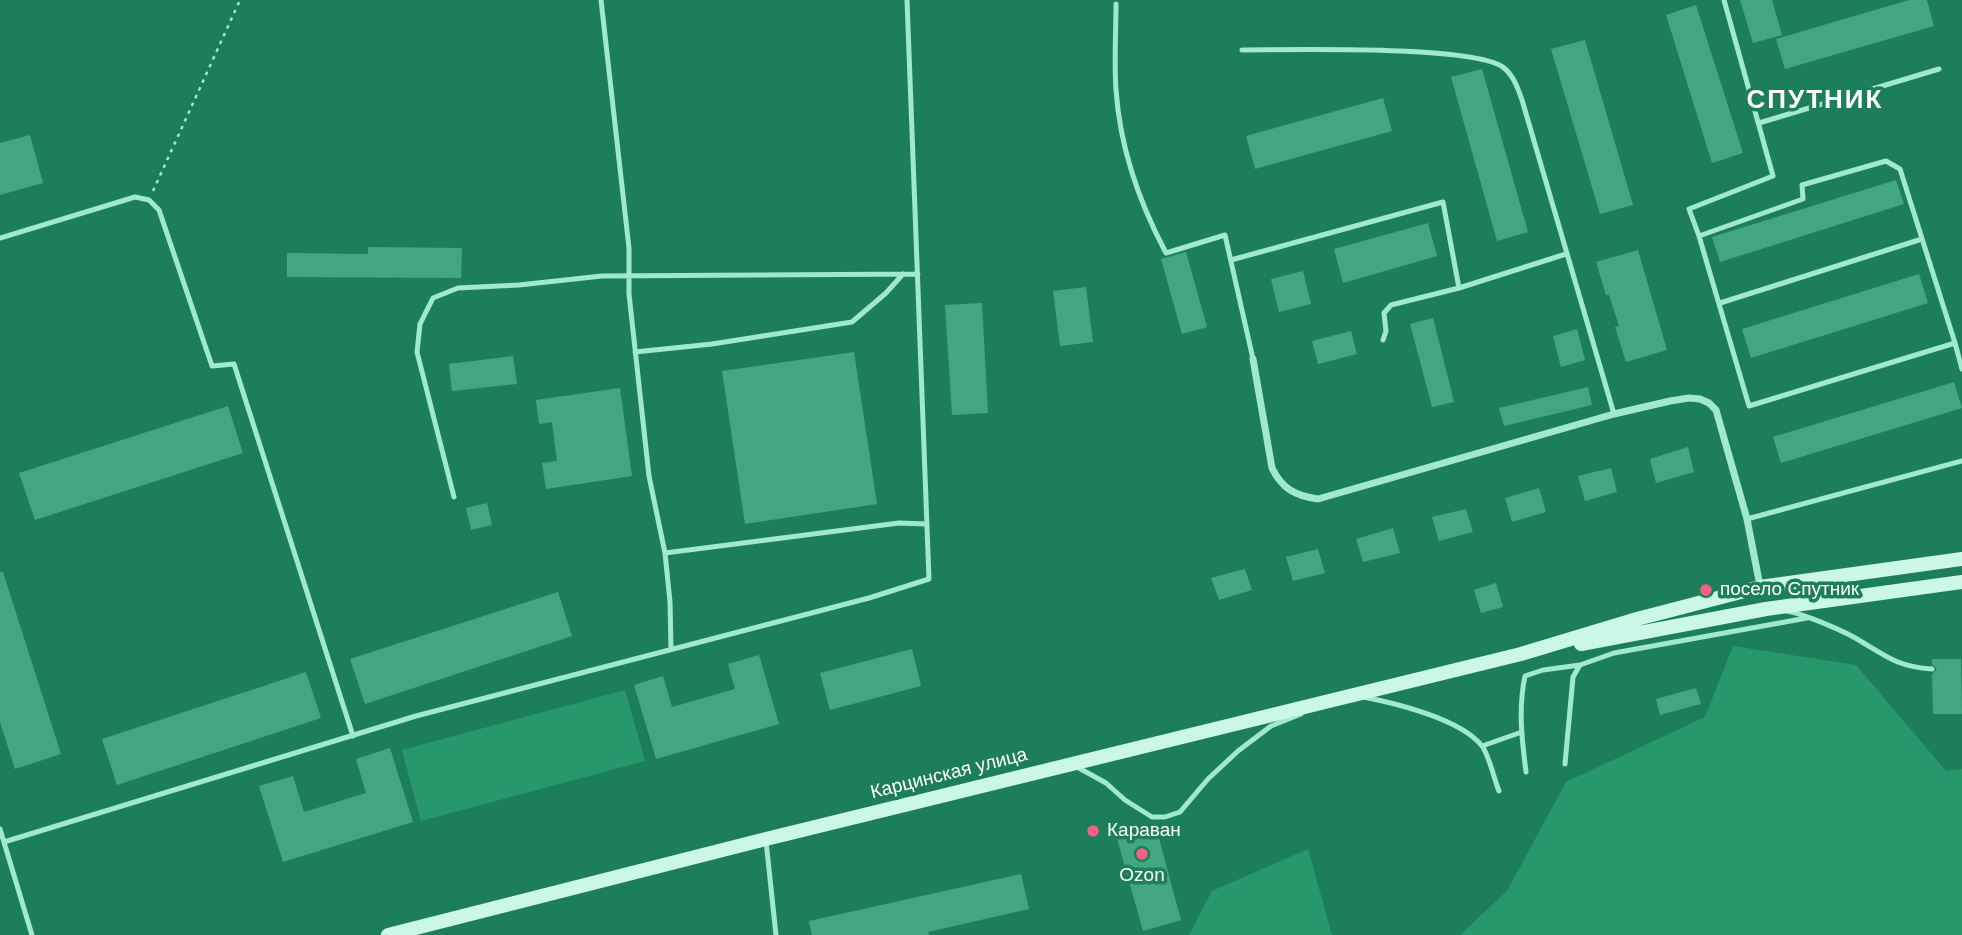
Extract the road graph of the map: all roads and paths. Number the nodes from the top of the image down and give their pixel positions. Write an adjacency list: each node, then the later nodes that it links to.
1 (240, 0): 9 (path)
2 (601, 0): 17 (lane)
3 (907, 0): 16 (lane)
4 (1724, 0): 8 (lane)
5 (1116, 4): 14 (lane)
6 (1242, 50): 13 (lane)
7 (1939, 69): 8 (lane)
8 (1759, 123): 10 (lane)
9 (149, 200): 11 (lane); 42 (lane)
10 (1699, 236): 12 (lane); 19 (lane)
11 (0, 238)
12 (1922, 239): 19 (lane); 21 (lane)
13 (1566, 254): 18 (lane); 25 (lane)
14 (1231, 260): 18 (lane); 23 (lane)
15 (903, 274): 16 (lane); 17 (lane); 22 (lane)
16 (918, 274): 29 (lane)
17 (629, 276): 22 (lane); 27 (lane)
18 (1459, 288): 20 (lane)
19 (1720, 303): 21 (lane)
20 (1383, 340)
21 (1955, 342): 24 (lane)
22 (635, 352): 30 (lane)
23 (1253, 359): 25 (street)
24 (1962, 369)
25 (1614, 414): 28 (street)
26 (1962, 461): 28 (lane)
27 (454, 497)
28 (1747, 519): 33 (street)
29 (926, 524): 30 (lane); 36 (lane)
30 (665, 553): 36 (lane)
31 (1962, 559): 33 (main road)
32 (1962, 582): 34 (main road)
33 (1760, 587): 34 (main road); 37 (main road)
34 (1766, 609): 35 (lane); 37 (main road)
35 (1807, 618): 38 (lane); 39 (lane)
36 (671, 648): 42 (lane)
37 (1521, 654): 40 (main road, Карцинская улица)
38 (1580, 665): 41 (lane); 45 (lane)
39 (1932, 669)
40 (1350, 695): 43 (lane); 44 (main road, Карцинская улица); 44 (lane)
41 (1522, 732): 43 (lane); 46 (lane)
42 (353, 736): 50 (lane)
43 (1482, 747): 47 (lane)
44 (1071, 764): 49 (main road, Карцинская улица)
45 (1565, 765)
46 (1526, 772)
47 (1499, 792)
48 (0, 829): 50 (lane)
49 (766, 839): 52 (main road, Карцинская улица); 53 (lane)
50 (4, 842): 51 (lane)
51 (32, 935)
52 (388, 935)
53 (776, 935)

